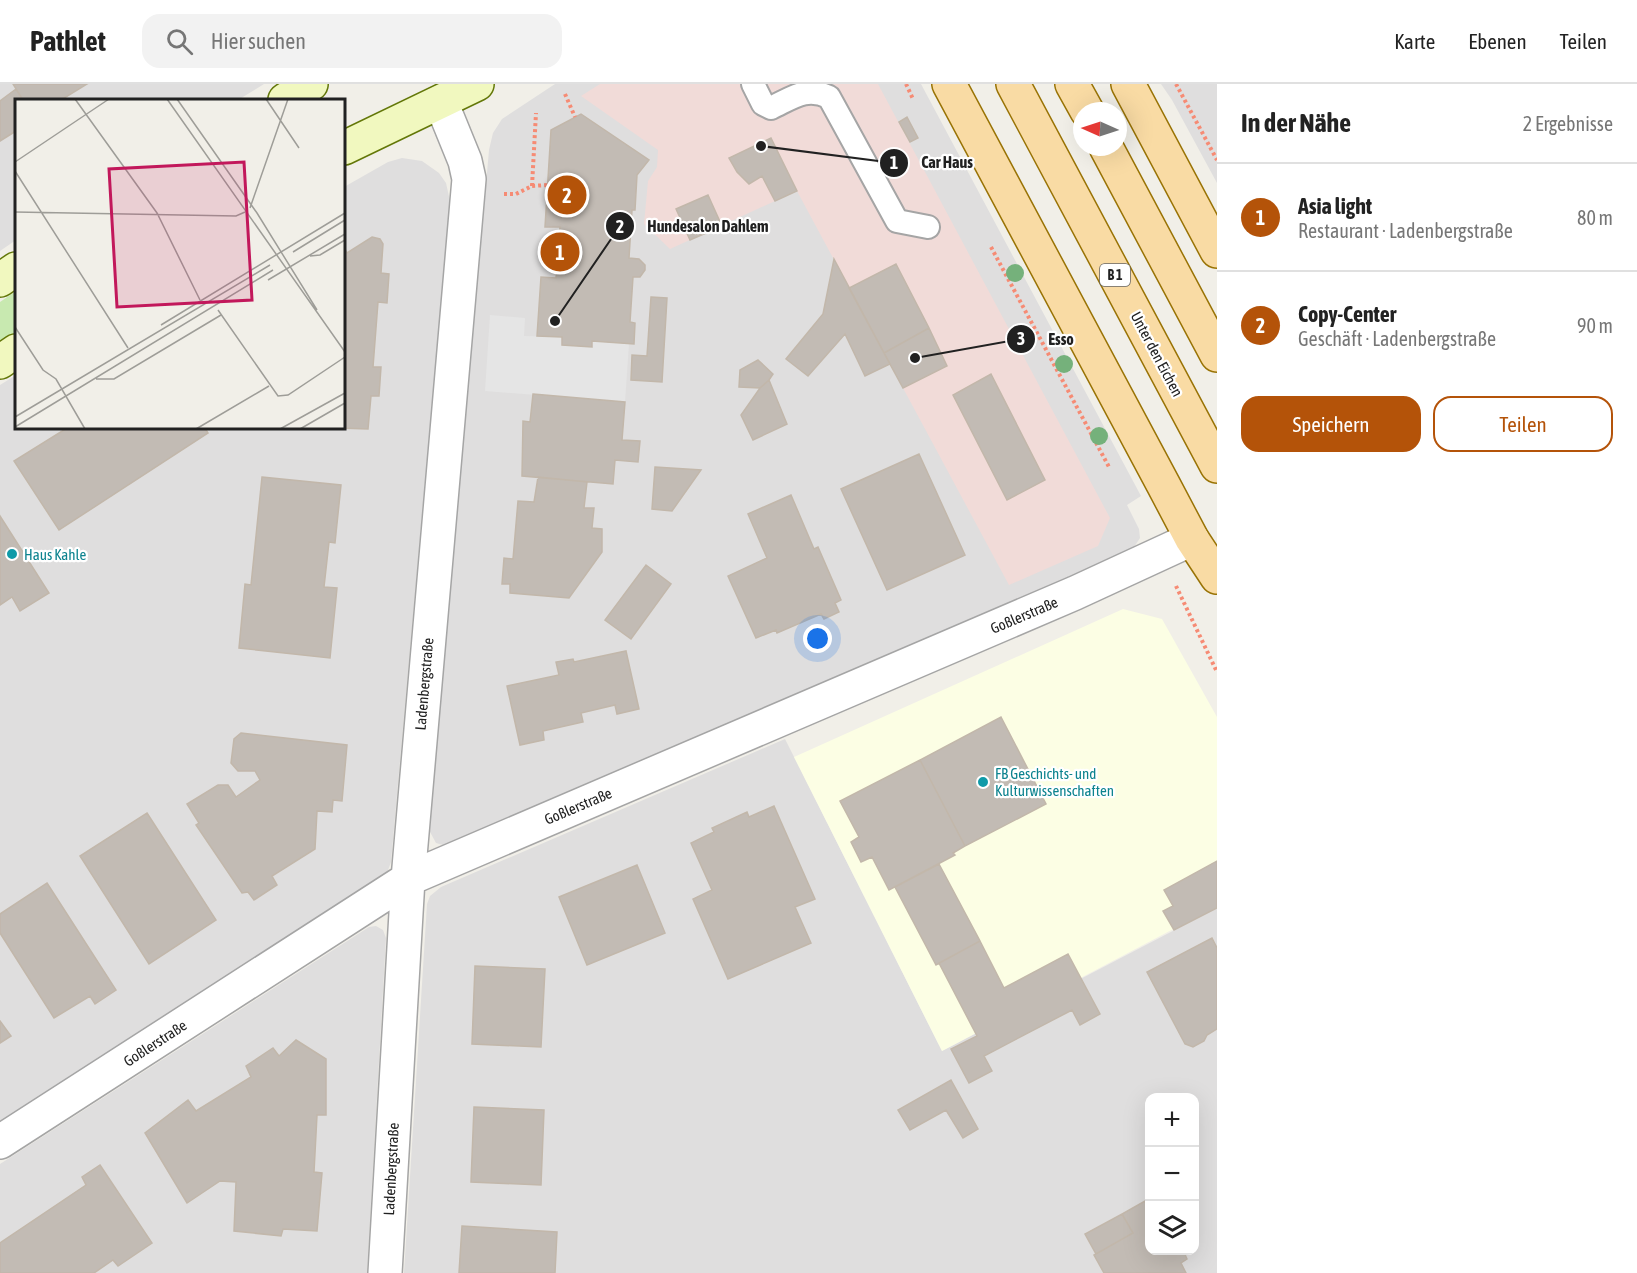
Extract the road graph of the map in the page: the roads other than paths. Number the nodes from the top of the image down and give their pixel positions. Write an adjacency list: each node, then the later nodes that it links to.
1 (311, 84): 9 (main road)
2 (477, 84): 8 (main road)
3 (753, 84): 13 (lane)
4 (949, 84): 21 (main road)
5 (1013, 84): 20 (main road, Unter den Eichen / B 1)
6 (1072, 84): 10 (main road)
7 (1128, 84): 14 (main road)
8 (433, 93): 11 (main road); 23 (street, Ladenbergstraße)
9 (287, 99)
10 (1082, 102)
11 (345, 147)
12 (1111, 156): 18 (main road)
13 (928, 227)
14 (1217, 250)
15 (15, 270): 16 (main road)
16 (0, 280)
17 (15, 352): 19 (main road)
18 (1217, 355)
19 (0, 362)
20 (1217, 466)
21 (1192, 538): 22 (main road); 23 (street, Goßlerstraße)
22 (1217, 577)
23 (408, 879): 24 (street, Goßlerstraße); 25 (street, Ladenbergstraße)
24 (0, 1142)
25 (385, 1273)

